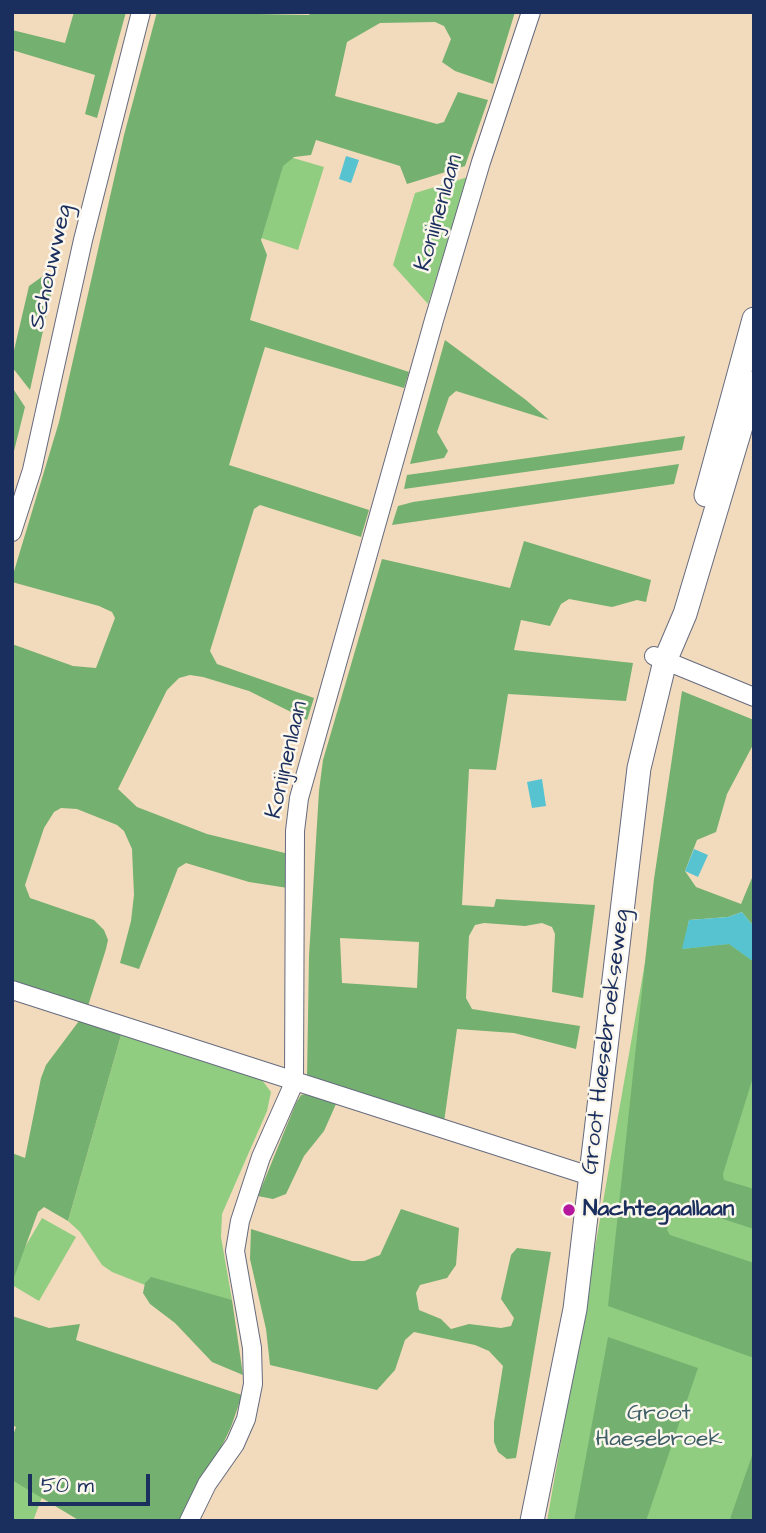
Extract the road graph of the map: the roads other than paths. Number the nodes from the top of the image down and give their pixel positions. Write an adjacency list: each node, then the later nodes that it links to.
1 (141, 12): 6 (street, Schouwweg)
2 (531, 12): 10 (street, Konijnenlaan)
3 (754, 319): 5 (street, Groot Haesebroekseweg)
4 (754, 383): 5 (street, Groot Haesebroekseweg)
5 (738, 439): 7 (street, Groot Haesebroekseweg)
6 (12, 532)
7 (660, 658): 8 (street); 11 (street, Groot Haesebroekseweg)
8 (754, 697)
9 (12, 990): 10 (street)
10 (294, 1083): 11 (street); 12 (street, Konijnenlaan)
11 (590, 1176): 13 (street, Groot Haesebroekseweg)
12 (189, 1521)
13 (532, 1521)

